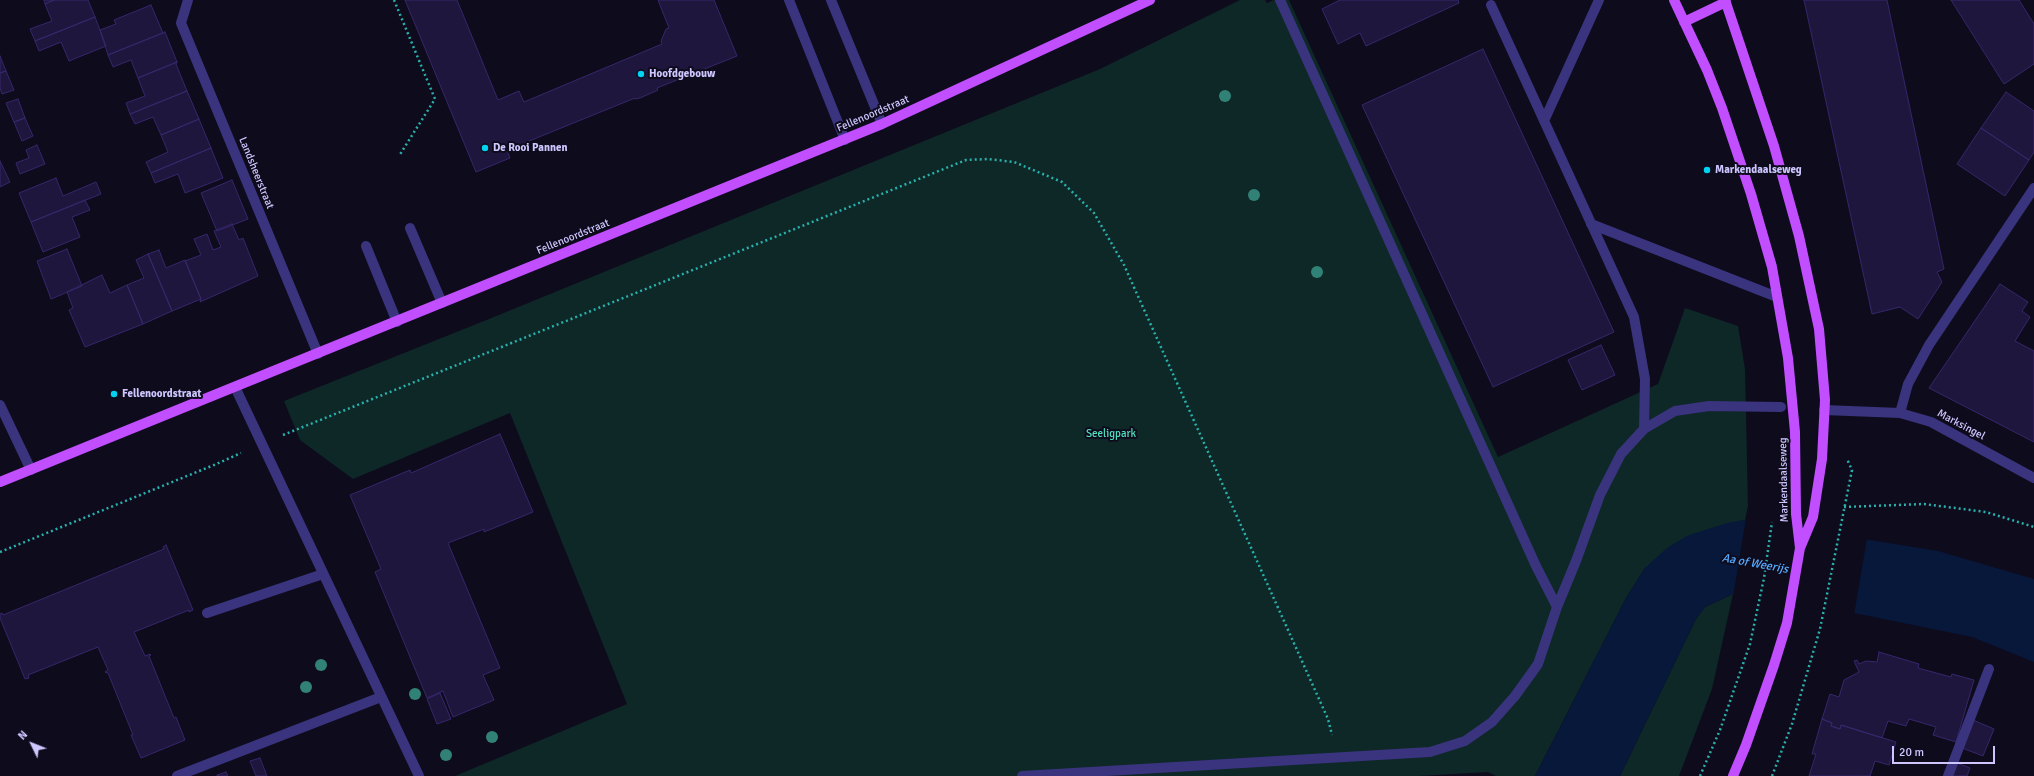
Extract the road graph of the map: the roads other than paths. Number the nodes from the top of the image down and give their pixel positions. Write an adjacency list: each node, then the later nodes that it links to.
1 (188, 0): 21 (street, Landsheerstraat)
2 (789, 0): 13 (street)
3 (831, 0): 12 (street)
4 (1150, 0): 12 (main road, Fellenoordstraat)
5 (1280, 0): 33 (street)
6 (1599, 0): 11 (street)
7 (1674, 0): 10 (main road, Markendaalseweg)
8 (1726, 1): 10 (main road, Markendaalseweg); 25 (main road, Markendaalseweg)
9 (1491, 5): 11 (street)
10 (1684, 22): 18 (main road, Markendaalseweg)
11 (1544, 121): 15 (street)
12 (882, 124): 13 (main road, Fellenoordstraat)
13 (845, 140): 19 (main road, Fellenoordstraat)
14 (2034, 188): 26 (street)
15 (1591, 224): 18 (street); 27 (street)
16 (410, 228): 19 (street)
17 (366, 246): 20 (street)
18 (1778, 297): 31 (main road, Markendaalseweg)
19 (442, 304): 20 (main road, Fellenoordstraat)
20 (397, 322): 21 (main road, Fellenoordstraat)
21 (318, 354): 22 (main road, Fellenoordstraat)
22 (235, 387): 28 (main road, Fellenoordstraat); 32 (street)
23 (0, 405): 28 (street)
24 (1781, 407): 27 (street)
25 (1824, 410): 26 (street, Marksingel); 31 (main road, Markendaalseweg)
26 (1900, 413): 29 (street, Marksingel)
27 (1644, 429): 33 (street)
28 (31, 470): 30 (main road, Fellenoordstraat)
29 (2034, 478)
30 (0, 482)
31 (1800, 548): 40 (main road, Markendaalseweg)
32 (323, 574): 34 (street); 36 (street)
33 (1557, 607): 39 (street)
34 (207, 613)
35 (1989, 669): 41 (street)
36 (381, 697): 37 (street); 38 (street)
37 (177, 776)
38 (419, 776)
39 (1022, 776)
40 (1733, 776)
41 (1948, 776)

